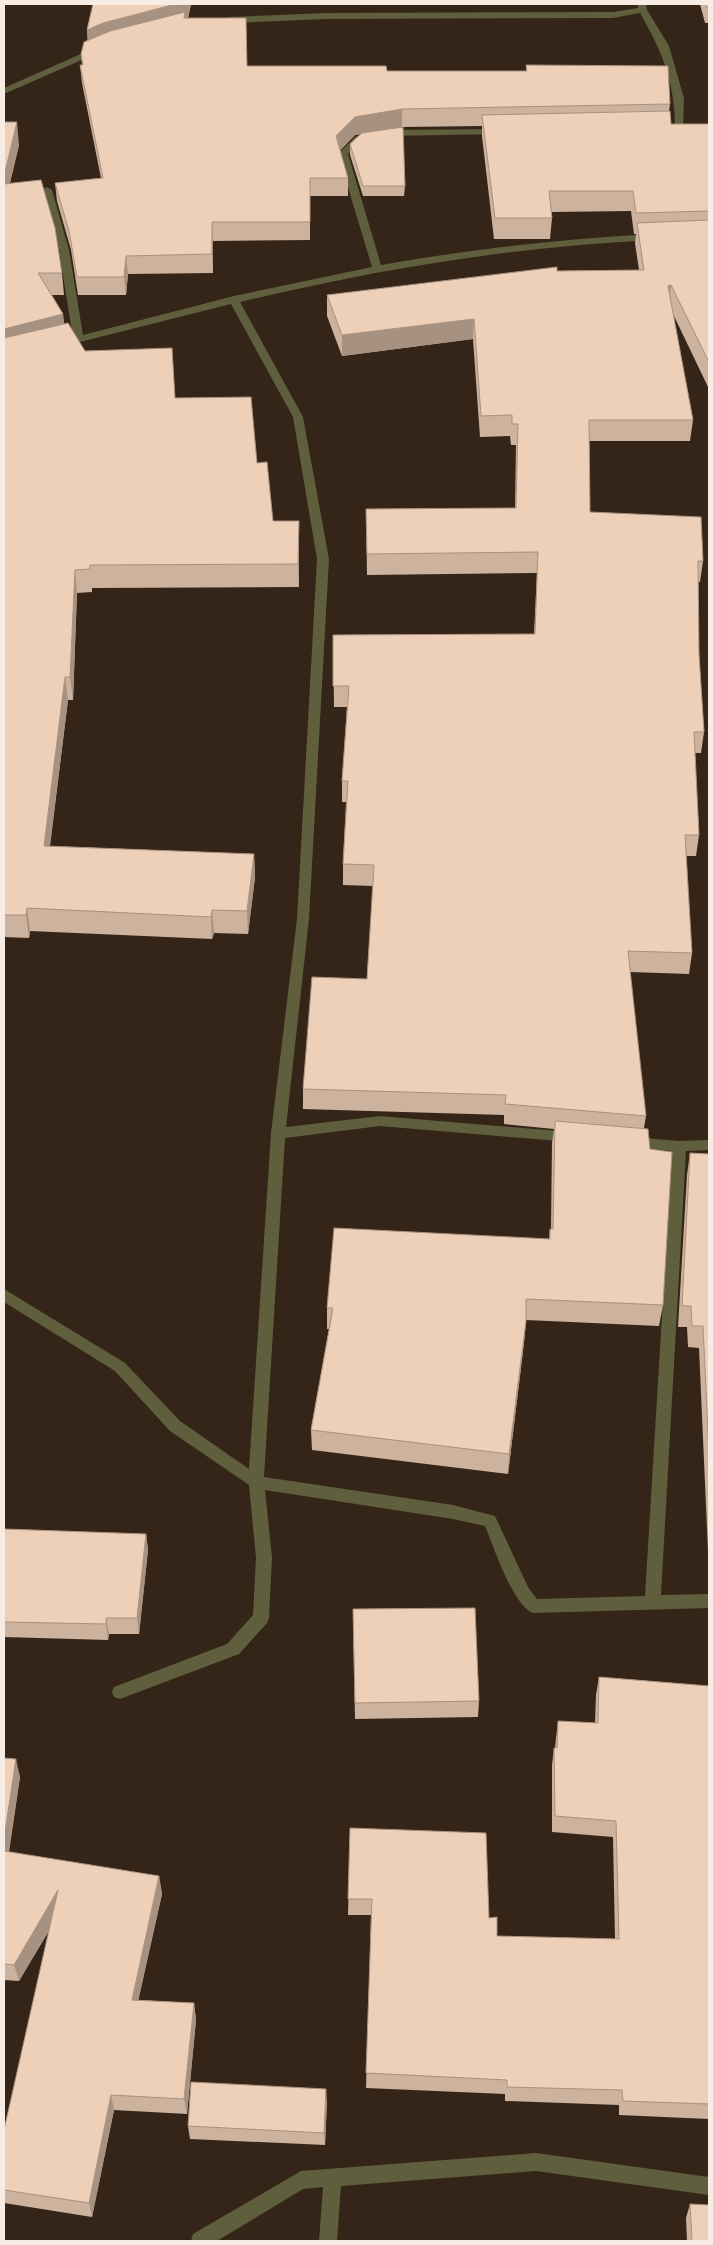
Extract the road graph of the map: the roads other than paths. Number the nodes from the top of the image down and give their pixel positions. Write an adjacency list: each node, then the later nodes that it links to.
1 (324, 4): 3 (street)
2 (642, 7): 3 (street); 7 (street)
3 (326, 16): 4 (street)
4 (215, 21)
5 (108, 45): 6 (street)
6 (4, 91)
7 (656, 128)
8 (508, 132): 11 (street)
9 (47, 190): 13 (street)
10 (661, 237): 11 (street)
11 (377, 268): 12 (street)
12 (234, 299): 13 (street); 15 (street)
13 (78, 339): 14 (street)
14 (46, 347)
15 (278, 1133): 16 (street); 21 (street)
16 (583, 1138)
17 (621, 1141): 19 (street)
18 (709, 1145): 19 (street)
19 (679, 1146): 22 (street)
20 (4, 1295): 21 (street)
21 (256, 1482): 22 (street); 24 (street)
22 (653, 1601): 23 (street)
23 (709, 1601)
24 (120, 1692)
25 (333, 2177): 26 (street); 27 (street); 28 (street)
26 (709, 2186)
27 (200, 2241)
28 (328, 2241)

